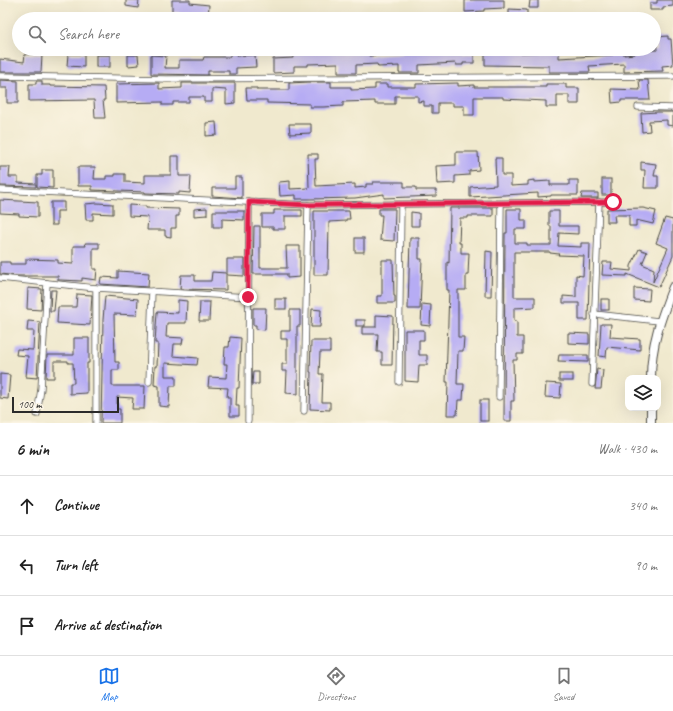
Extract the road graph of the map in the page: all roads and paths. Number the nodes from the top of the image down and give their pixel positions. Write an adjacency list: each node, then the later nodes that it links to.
1 (0, 76): 2 (street)
2 (673, 76)
3 (638, 107): 4 (street)
4 (673, 108)
5 (0, 190): 6 (street)
6 (249, 202): 10 (street); 17 (street)
7 (599, 202): 8 (street); 9 (street); 18 (street)
8 (613, 202)
9 (501, 204): 11 (street); 24 (street)
10 (308, 205): 11 (street); 25 (street)
11 (401, 205): 22 (street)
12 (0, 278): 13 (street)
13 (47, 283): 15 (street); 27 (street)
14 (673, 287): 19 (main road)
15 (96, 288): 16 (street); 29 (street)
16 (152, 291): 17 (street); 21 (street)
17 (248, 297): 28 (street)
18 (594, 314): 19 (street); 23 (street)
19 (659, 321): 20 (main road)
20 (650, 375)
21 (149, 382)
22 (399, 382)
23 (592, 384)
24 (499, 398)
25 (304, 411)
26 (651, 411): 30 (main road)
27 (37, 414)
28 (248, 421)
29 (96, 423)
30 (651, 423)

